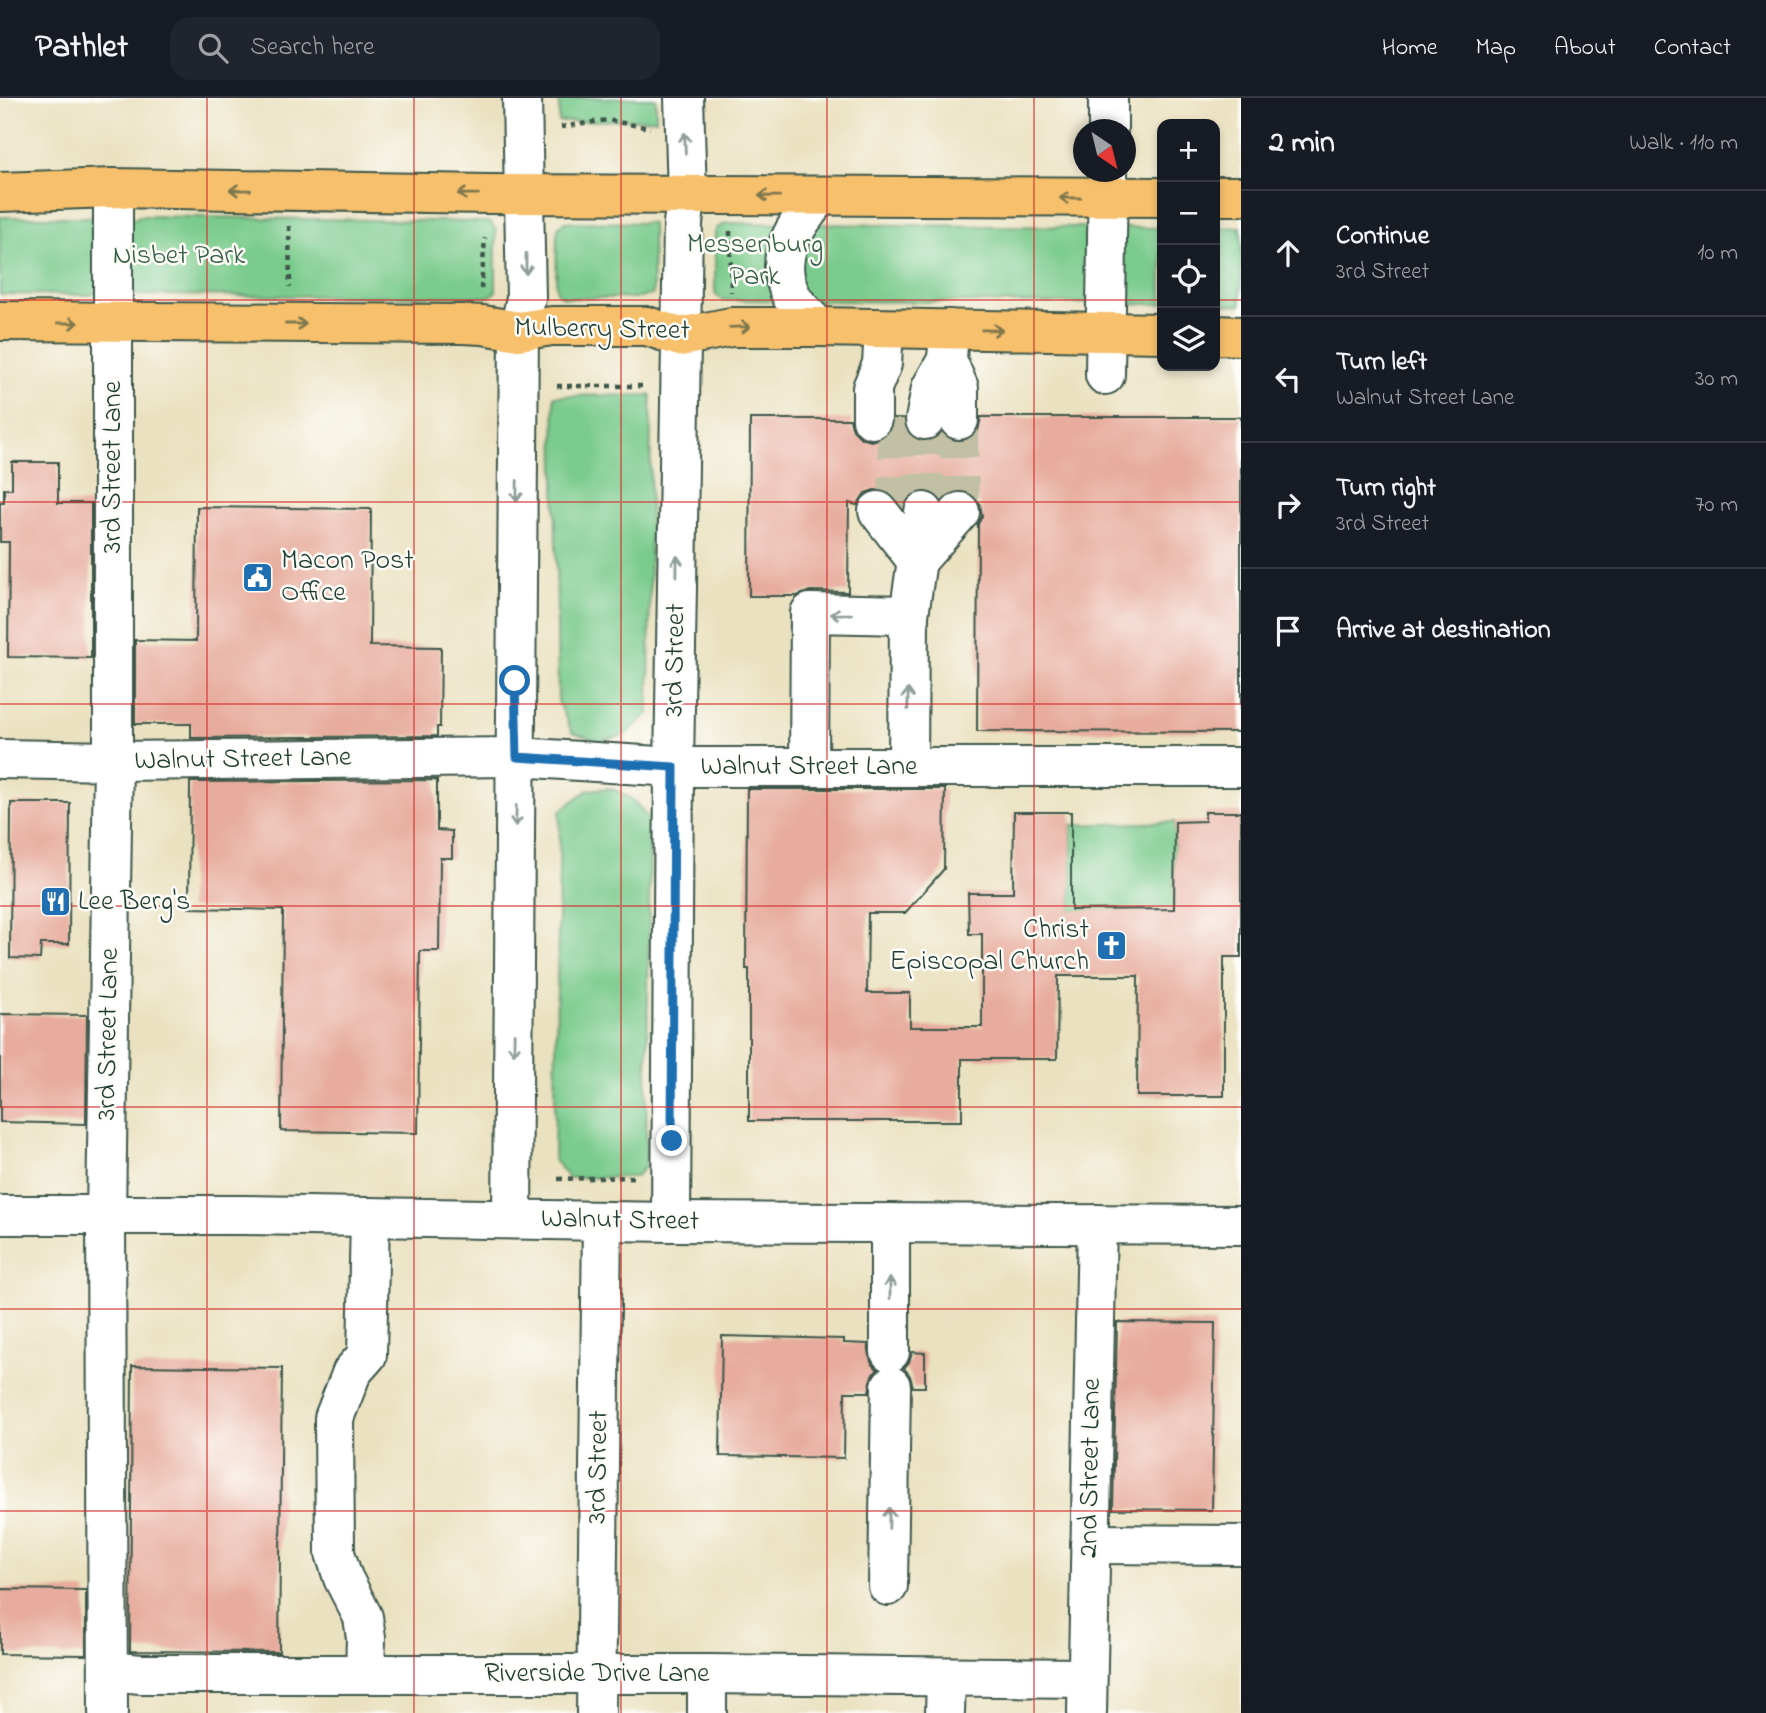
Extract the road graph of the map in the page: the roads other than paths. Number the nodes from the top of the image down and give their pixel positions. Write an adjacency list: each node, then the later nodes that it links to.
1 (522, 98): 8 (street)
2 (684, 98): 9 (street, 3rd Street, one-way to 2)
3 (1108, 98): 4 (street)
4 (1108, 119)
5 (1109, 185): 10 (main road, one-way to 10); 11 (main road); 18 (street)
6 (113, 188): 7 (main road); 8 (main road, one-way to 6); 15 (street, 3rd Street Lane)
7 (2, 193)
8 (522, 193): 9 (main road); 17 (street, one-way to 17)
9 (687, 194): 10 (main road, one-way to 9); 22 (street, 3rd Street)
10 (820, 196): 16 (street)
11 (1157, 196)
12 (1220, 196): 13 (main road)
13 (1241, 196)
14 (0, 321): 15 (main road, Mulberry Street, one-way to 15)
15 (113, 323): 17 (main road, Mulberry Street, one-way to 17); 30 (street, 3rd Street Lane)
16 (818, 327): 22 (main road, Mulberry Street, one-way to 16); 24 (main road, Mulberry Street)
17 (519, 331): 22 (main road, Mulberry Street); 28 (street, one-way to 28)
18 (1105, 331): 19 (main road, Mulberry Street); 23 (main road, Mulberry Street, one-way to 18); 25 (street)
19 (1157, 333)
20 (1220, 335): 21 (main road)
21 (1241, 336)
22 (680, 337): 31 (street, 3rd Street, one-way to 22)
23 (948, 344): 24 (main road, Mulberry Street); 24 (street)
24 (883, 347)
25 (1105, 375)
26 (917, 561): 26 (street); 27 (street)
27 (909, 615): 32 (street, one-way to 32); 33 (street, one-way to 27)
28 (517, 757): 30 (street, Walnut Street Lane); 31 (street, Walnut Street Lane); 38 (street, one-way to 38)
29 (0, 759): 30 (street, Walnut Street Lane)
30 (113, 761): 36 (street, 3rd Street Lane)
31 (674, 767): 32 (street, Walnut Street Lane); 40 (street, 3rd Street)
32 (809, 767): 33 (street, Walnut Street Lane)
33 (908, 767): 34 (street, Walnut Street Lane)
34 (1241, 767)
35 (0, 1215): 36 (street, Walnut Street)
36 (107, 1215): 37 (street, Walnut Street); 47 (street, 3rd Street Lane)
37 (370, 1217): 38 (street, Walnut Street); 48 (street)
38 (512, 1219): 39 (street, Walnut Street)
39 (602, 1222): 40 (street, Walnut Street); 50 (street, 3rd Street)
40 (671, 1222): 41 (street, Walnut Street)
41 (890, 1223): 42 (street, Walnut Street); 46 (street, one-way to 41)
42 (1097, 1224): 43 (street, Walnut Street); 44 (street, 2nd Street Lane)
43 (1241, 1225)
44 (1090, 1544): 45 (street); 52 (street, 2nd Street Lane)
45 (1241, 1545)
46 (888, 1586)
47 (107, 1671): 48 (street, Riverside Drive Lane); 53 (street, 3rd Street Lane)
48 (365, 1673): 50 (street, Riverside Drive Lane)
49 (707, 1674): 50 (street, Riverside Drive Lane); 51 (street, Riverside Drive Lane); 55 (street)
50 (596, 1675): 54 (street, 3rd Street)
51 (945, 1695): 52 (street, Riverside Drive Lane)
52 (1087, 1695)
53 (110, 1711)
54 (596, 1713)
55 (707, 1713)

